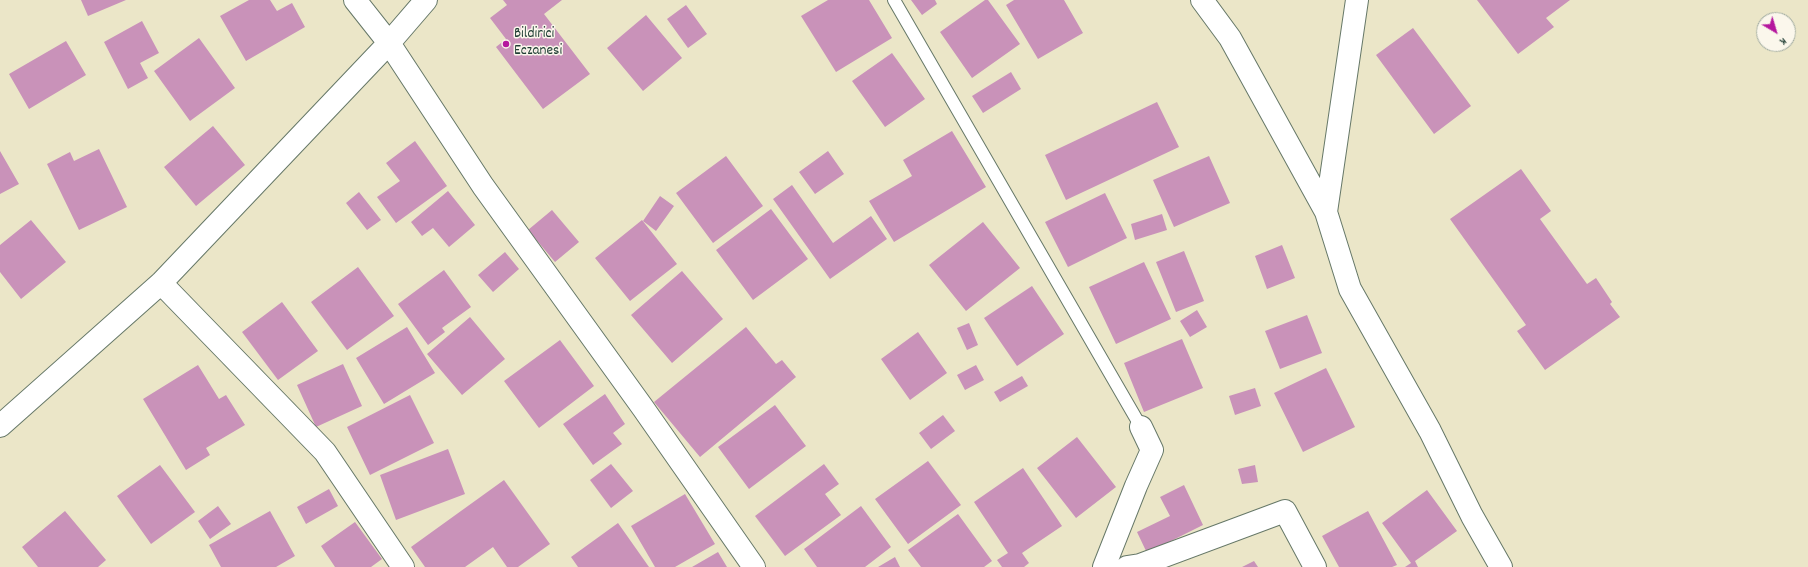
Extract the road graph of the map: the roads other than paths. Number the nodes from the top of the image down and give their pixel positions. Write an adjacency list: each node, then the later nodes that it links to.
1 (355, 0): 6 (street)
2 (426, 0): 6 (street)
3 (894, 0): 10 (lane)
4 (1202, 0): 7 (street)
5 (1357, 0): 7 (street)
6 (389, 43): 8 (street); 12 (street)
7 (1326, 212): 16 (street)
8 (161, 283): 9 (street); 11 (street)
9 (0, 426)
10 (1141, 427): 13 (street)
11 (403, 567)
12 (754, 567)
13 (1104, 567)
14 (1128, 567): 15 (street)
15 (1315, 567)
16 (1501, 567)

